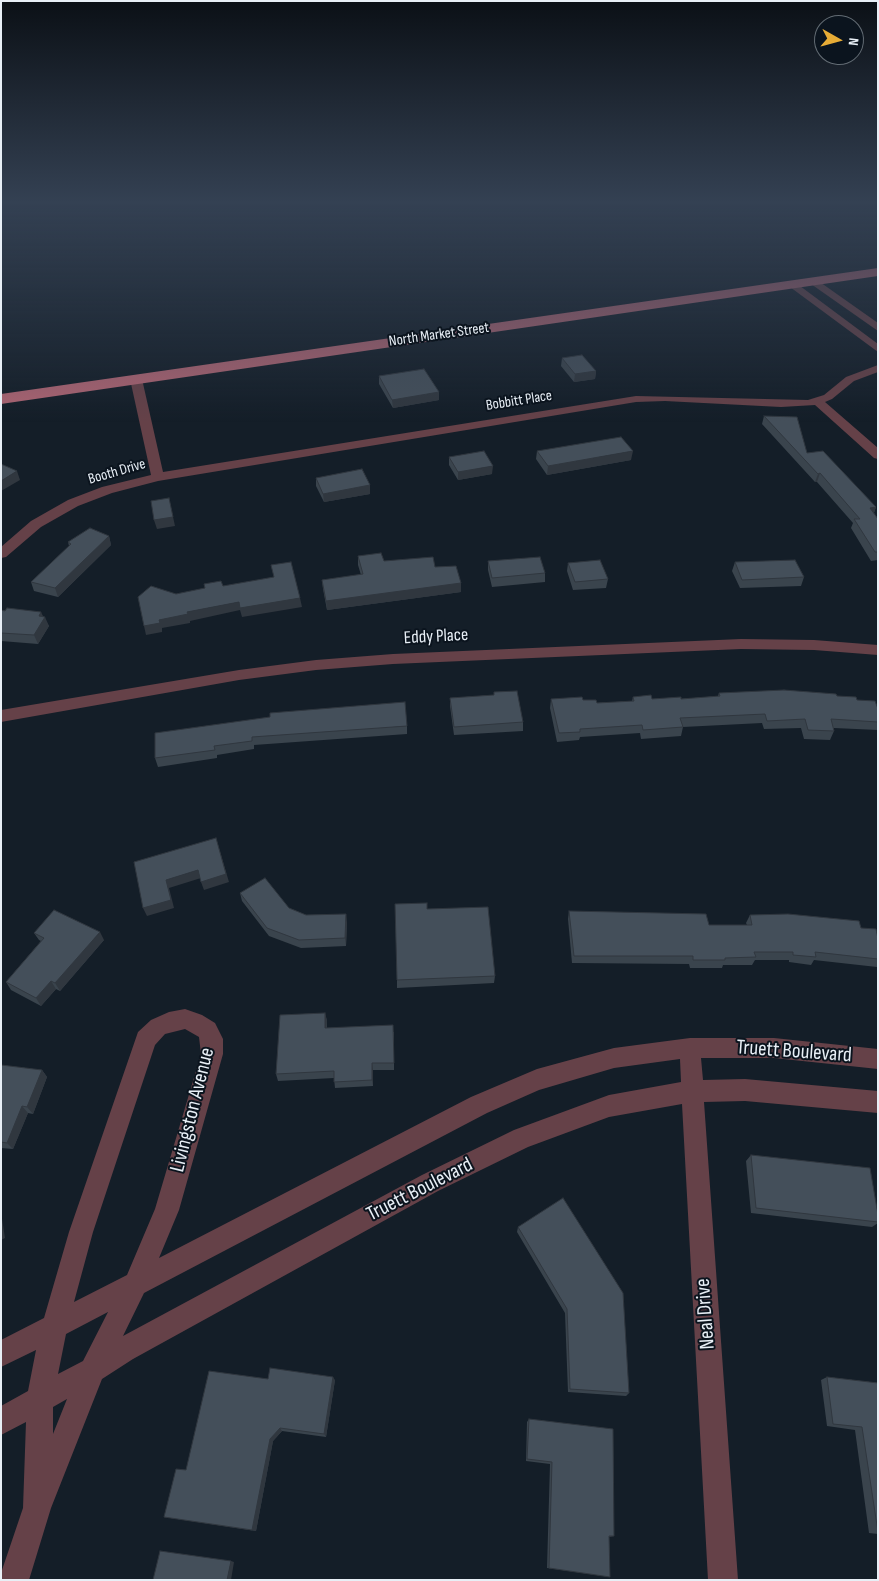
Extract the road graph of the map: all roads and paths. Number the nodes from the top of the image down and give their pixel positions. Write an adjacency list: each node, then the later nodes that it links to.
1 (860, 275): 2 (main road, North Market Street)
2 (814, 282): 3 (main road, North Market Street); 4 (street)
3 (792, 284): 5 (street); 7 (main road, North Market Street)
4 (878, 328)
5 (878, 349)
6 (878, 368): 9 (street, Bobbitt Place)
7 (136, 379): 8 (main road, North Market Street); 11 (street, Booth Drive)
8 (1, 399)
9 (818, 401): 10 (street); 11 (street, Bobbitt Place)
10 (878, 455)
11 (158, 477): 12 (street, Booth Drive)
12 (1, 554)
13 (878, 650): 14 (street, Eddy Place)
14 (1, 716)
15 (690, 1048): 16 (street, Truett Boulevard); 17 (street, Neal Drive); 19 (street, Truett Boulevard)
16 (878, 1059)
17 (692, 1091): 18 (street, Truett Boulevard); 22 (street, Truett Boulevard); 27 (street, Neal Drive)
18 (878, 1102)
19 (136, 1283): 20 (street, Truett Boulevard); 20 (street, Livingston Avenue); 22 (street, Livingston Avenue)
20 (54, 1327): 21 (street, Truett Boulevard); 23 (street, Livingston Avenue)
21 (1, 1354)
22 (92, 1370): 23 (street, Truett Boulevard); 25 (street, Livingston Avenue)
23 (40, 1398): 24 (street, Truett Boulevard); 25 (street, Livingston Avenue)
24 (1, 1420)
25 (36, 1508): 26 (street, Livingston Avenue)
26 (14, 1580)
27 (722, 1580)

